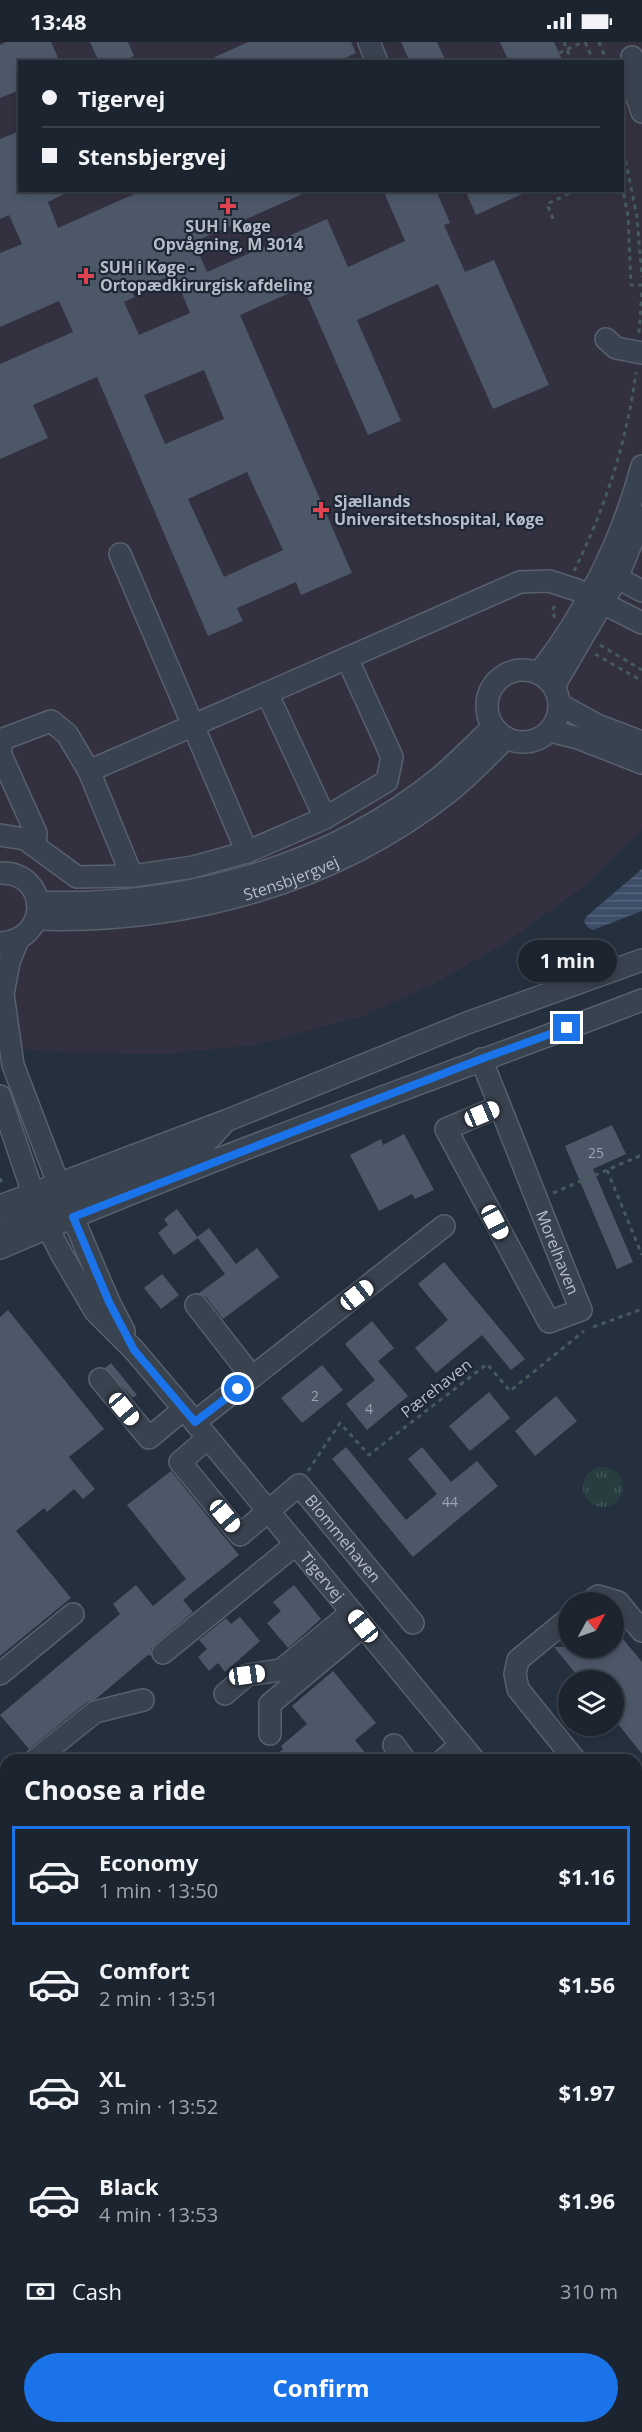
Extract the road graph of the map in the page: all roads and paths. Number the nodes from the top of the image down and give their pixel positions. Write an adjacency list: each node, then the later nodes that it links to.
1 (369, 42): 8 (street)
2 (564, 42): 5 (path)
3 (584, 42): 5 (path); 10 (path)
4 (599, 42): 11 (path)
5 (567, 49): 6 (path); 9 (path)
6 (559, 52)
7 (635, 56): 12 (street)
8 (376, 60)
9 (572, 60)
10 (593, 60)
11 (606, 60)
12 (642, 112)
13 (624, 153): 17 (path)
14 (572, 192): 16 (path)
15 (623, 192): 18 (path)
16 (553, 219)
17 (642, 277)
18 (642, 285)
19 (642, 294): 21 (path)
20 (606, 339): 21 (street)
21 (640, 352): 26 (path)
22 (642, 466): 25 (street)
23 (642, 517): 25 (street)
24 (120, 554): 36 (street)
25 (610, 574): 27 (street); 28 (street)
26 (557, 584): 28 (street); 30 (path); 31 (street)
27 (642, 591)
28 (596, 600): 29 (street); 30 (street)
29 (642, 623)
30 (578, 636): 32 (path); 33 (path); 34 (street)
31 (347, 658): 35 (street); 43 (street)
32 (642, 670)
33 (642, 681)
34 (551, 688): 37 (street); 38 (street); 39 (street)
35 (267, 693): 36 (street); 43 (street)
36 (193, 726): 42 (street); 46 (street)
37 (550, 730): 38 (street); 41 (street)
38 (500, 733): 49 (street, Stensbjergvej)
39 (642, 742)
40 (0, 753): 42 (street); 45 (street)
41 (642, 763)
42 (89, 771): 48 (street)
43 (325, 818): 46 (street)
44 (0, 835): 45 (street)
45 (34, 846): 48 (street)
46 (247, 852): 48 (street)
47 (0, 873): 49 (street)
48 (132, 876)
49 (37, 910): 50 (street)
50 (9, 941): 58 (street)
51 (642, 960): 58 (street)
52 (642, 1000): 53 (street)
53 (481, 1059): 55 (street, Morelhaven); 58 (street)
54 (0, 1096): 61 (street)
55 (500, 1106): 59 (street, Morelhaven); 59 (street, Morelhaven)
56 (642, 1155): 57 (path)
57 (607, 1170): 59 (path); 65 (path)
58 (65, 1200): 61 (street); 61 (street); 68 (street, Tigervej)
59 (536, 1200)
60 (0, 1206): 61 (street)
61 (39, 1210): 63 (street); 64 (street); 68 (street, Tigervej)
62 (444, 1226): 69 (street)
63 (0, 1228)
64 (0, 1248)
65 (642, 1255)
66 (196, 1305): 69 (street)
67 (642, 1309): 72 (path, Pærehaven)
68 (134, 1350): 71 (street, Tigervej)
69 (252, 1377): 71 (street)
70 (100, 1379): 71 (street)
71 (196, 1423): 73 (street, Tigervej); 73 (street, Blommehaven)
72 (298, 1485): 73 (street, Blommehaven); 78 (street, Blommehaven)
73 (269, 1511): 74 (street, Tigervej)
74 (296, 1544): 77 (street, Tigervej); 81 (street)
75 (624, 1610): 80 (street)
76 (73, 1614): 82 (street)
77 (358, 1619): 83 (street); 85 (street); 86 (street, Tigervej)
78 (413, 1623)
79 (558, 1627): 88 (street)
80 (642, 1632)
81 (163, 1653)
82 (0, 1674)
83 (225, 1694)
84 (143, 1700): 87 (street)
85 (270, 1734)
86 (467, 1752)
87 (42, 1754)
88 (570, 1754)

